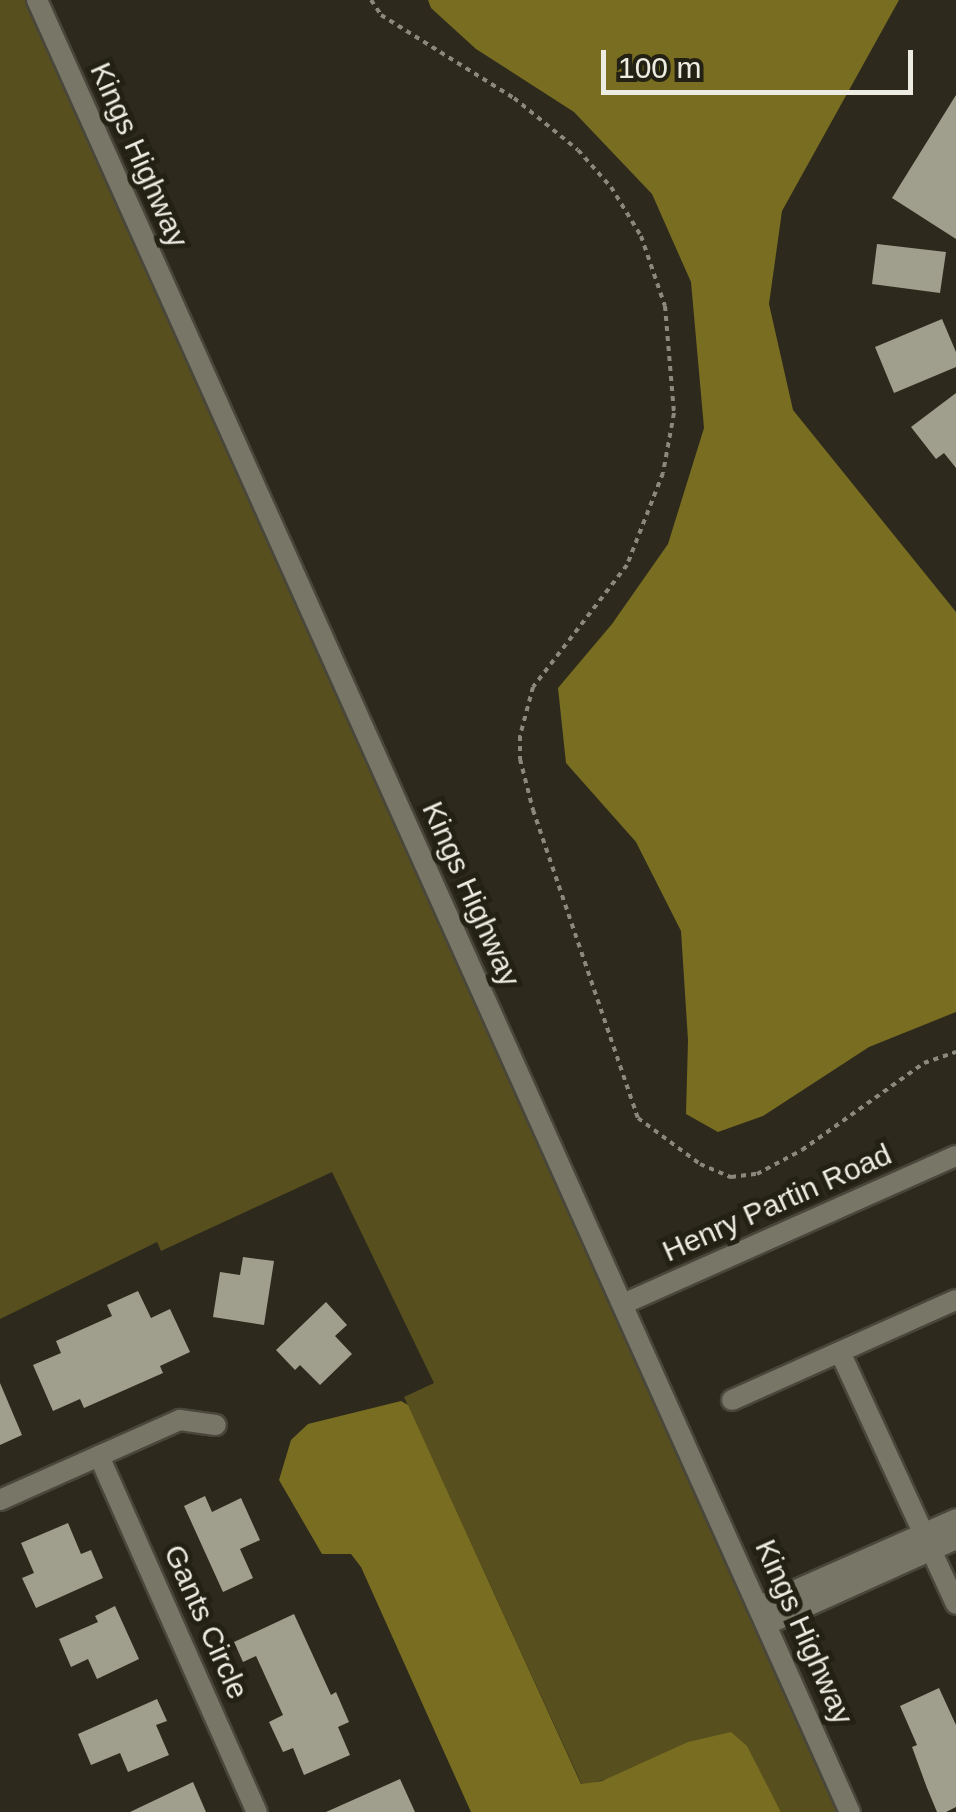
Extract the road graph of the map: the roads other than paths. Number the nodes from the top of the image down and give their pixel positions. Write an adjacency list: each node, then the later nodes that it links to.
1 (37, 0): 4 (street, Kings Highway)
2 (956, 1156): 4 (street, Henry Partin Road)
3 (956, 1300): 5 (street)
4 (623, 1304): 14 (street, Kings Highway)
5 (840, 1352): 6 (street); 12 (street)
6 (732, 1400)
7 (216, 1425): 8 (street)
8 (99, 1456): 9 (street); 15 (street, Gants Circle)
9 (0, 1500)
10 (956, 1519): 12 (street)
11 (956, 1540): 12 (street)
12 (928, 1542): 13 (street); 14 (street)
13 (956, 1604)
14 (764, 1615): 16 (street, Kings Highway)
15 (257, 1812)
16 (850, 1812)

